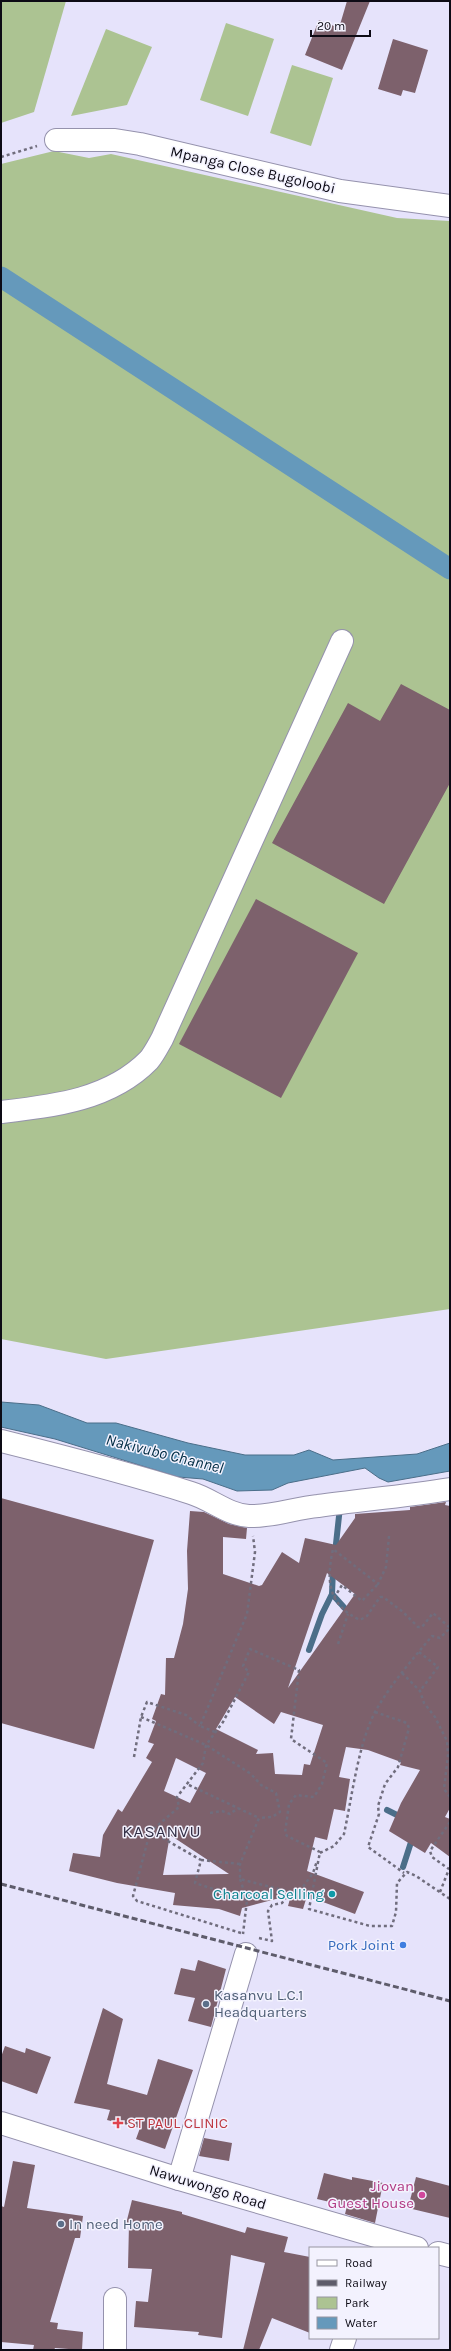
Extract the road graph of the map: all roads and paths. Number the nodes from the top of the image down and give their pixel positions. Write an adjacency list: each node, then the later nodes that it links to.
1 (56, 140): 2 (path); 3 (street, Mpanga Close Bugoloobi)
2 (1, 157)
3 (450, 206)
4 (342, 641): 5 (street)
5 (1, 1112)
6 (1, 1441): 7 (street)
7 (450, 1489)
8 (252, 1531): 20 (path)
9 (389, 1536): 10 (path)
10 (378, 1584): 11 (path); 11 (path)
11 (334, 1599): 12 (path)
12 (348, 1614): 13 (path); 14 (path)
13 (449, 1628): 15 (path)
14 (338, 1644)
15 (419, 1652): 16 (path); 17 (path)
16 (402, 1673): 17 (path); 18 (path)
17 (420, 1691): 25 (path)
18 (375, 1712): 31 (path); 34 (path)
19 (141, 1717): 20 (path); 22 (path); 23 (path)
20 (200, 1726): 21 (path)
21 (215, 1732): 22 (path); 31 (path)
22 (206, 1745): 24 (path); 28 (path)
23 (134, 1757)
24 (189, 1785): 26 (path); 30 (path)
25 (450, 1797)
26 (239, 1808): 27 (path); 28 (path)
27 (210, 1814)
28 (259, 1818): 33 (path)
29 (450, 1822): 37 (path)
30 (152, 1832): 32 (path); 40 (path)
31 (320, 1852): 34 (path); 36 (path)
32 (201, 1860): 33 (path); 39 (path)
33 (240, 1864): 35 (path)
34 (404, 1873): 37 (path)
35 (240, 1879): 36 (path); 39 (path)
36 (290, 1892): 40 (path)
37 (440, 1892): 38 (path)
38 (450, 1899)
39 (247, 1900): 40 (path)
40 (249, 1940): 42 (street)
41 (1, 2123): 42 (street, Nawuwongo Road)
42 (179, 2179): 43 (street, Nawuwongo Road)
43 (375, 2243): 44 (street, Nawuwongo Road)
44 (409, 2247)
45 (439, 2253): 46 (street)
46 (450, 2256)
47 (115, 2300): 49 (street)
48 (345, 2339): 50 (street)
49 (115, 2350)
50 (341, 2350)

